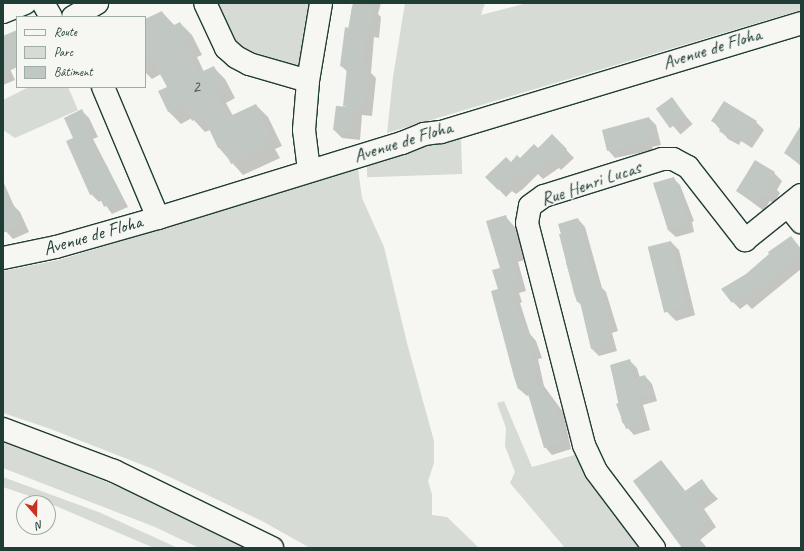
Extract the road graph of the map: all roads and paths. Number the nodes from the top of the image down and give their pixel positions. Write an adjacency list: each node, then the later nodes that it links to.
1 (25, 3): 6 (street)
2 (43, 3): 7 (street)
3 (97, 3): 8 (street)
4 (206, 3): 10 (street)
5 (321, 3): 10 (street)
6 (3, 12)
7 (50, 16)
8 (75, 16)
9 (801, 22): 12 (street, Avenue de Floha)
10 (308, 81): 12 (street)
11 (104, 88): 14 (street)
12 (309, 170): 14 (street, Avenue de Floha)
13 (797, 208): 18 (street, Rue Henri Lucas)
14 (158, 218): 15 (street, Avenue de Floha)
15 (3, 258)
16 (3, 429): 17 (street)
17 (272, 548)
18 (654, 548)

